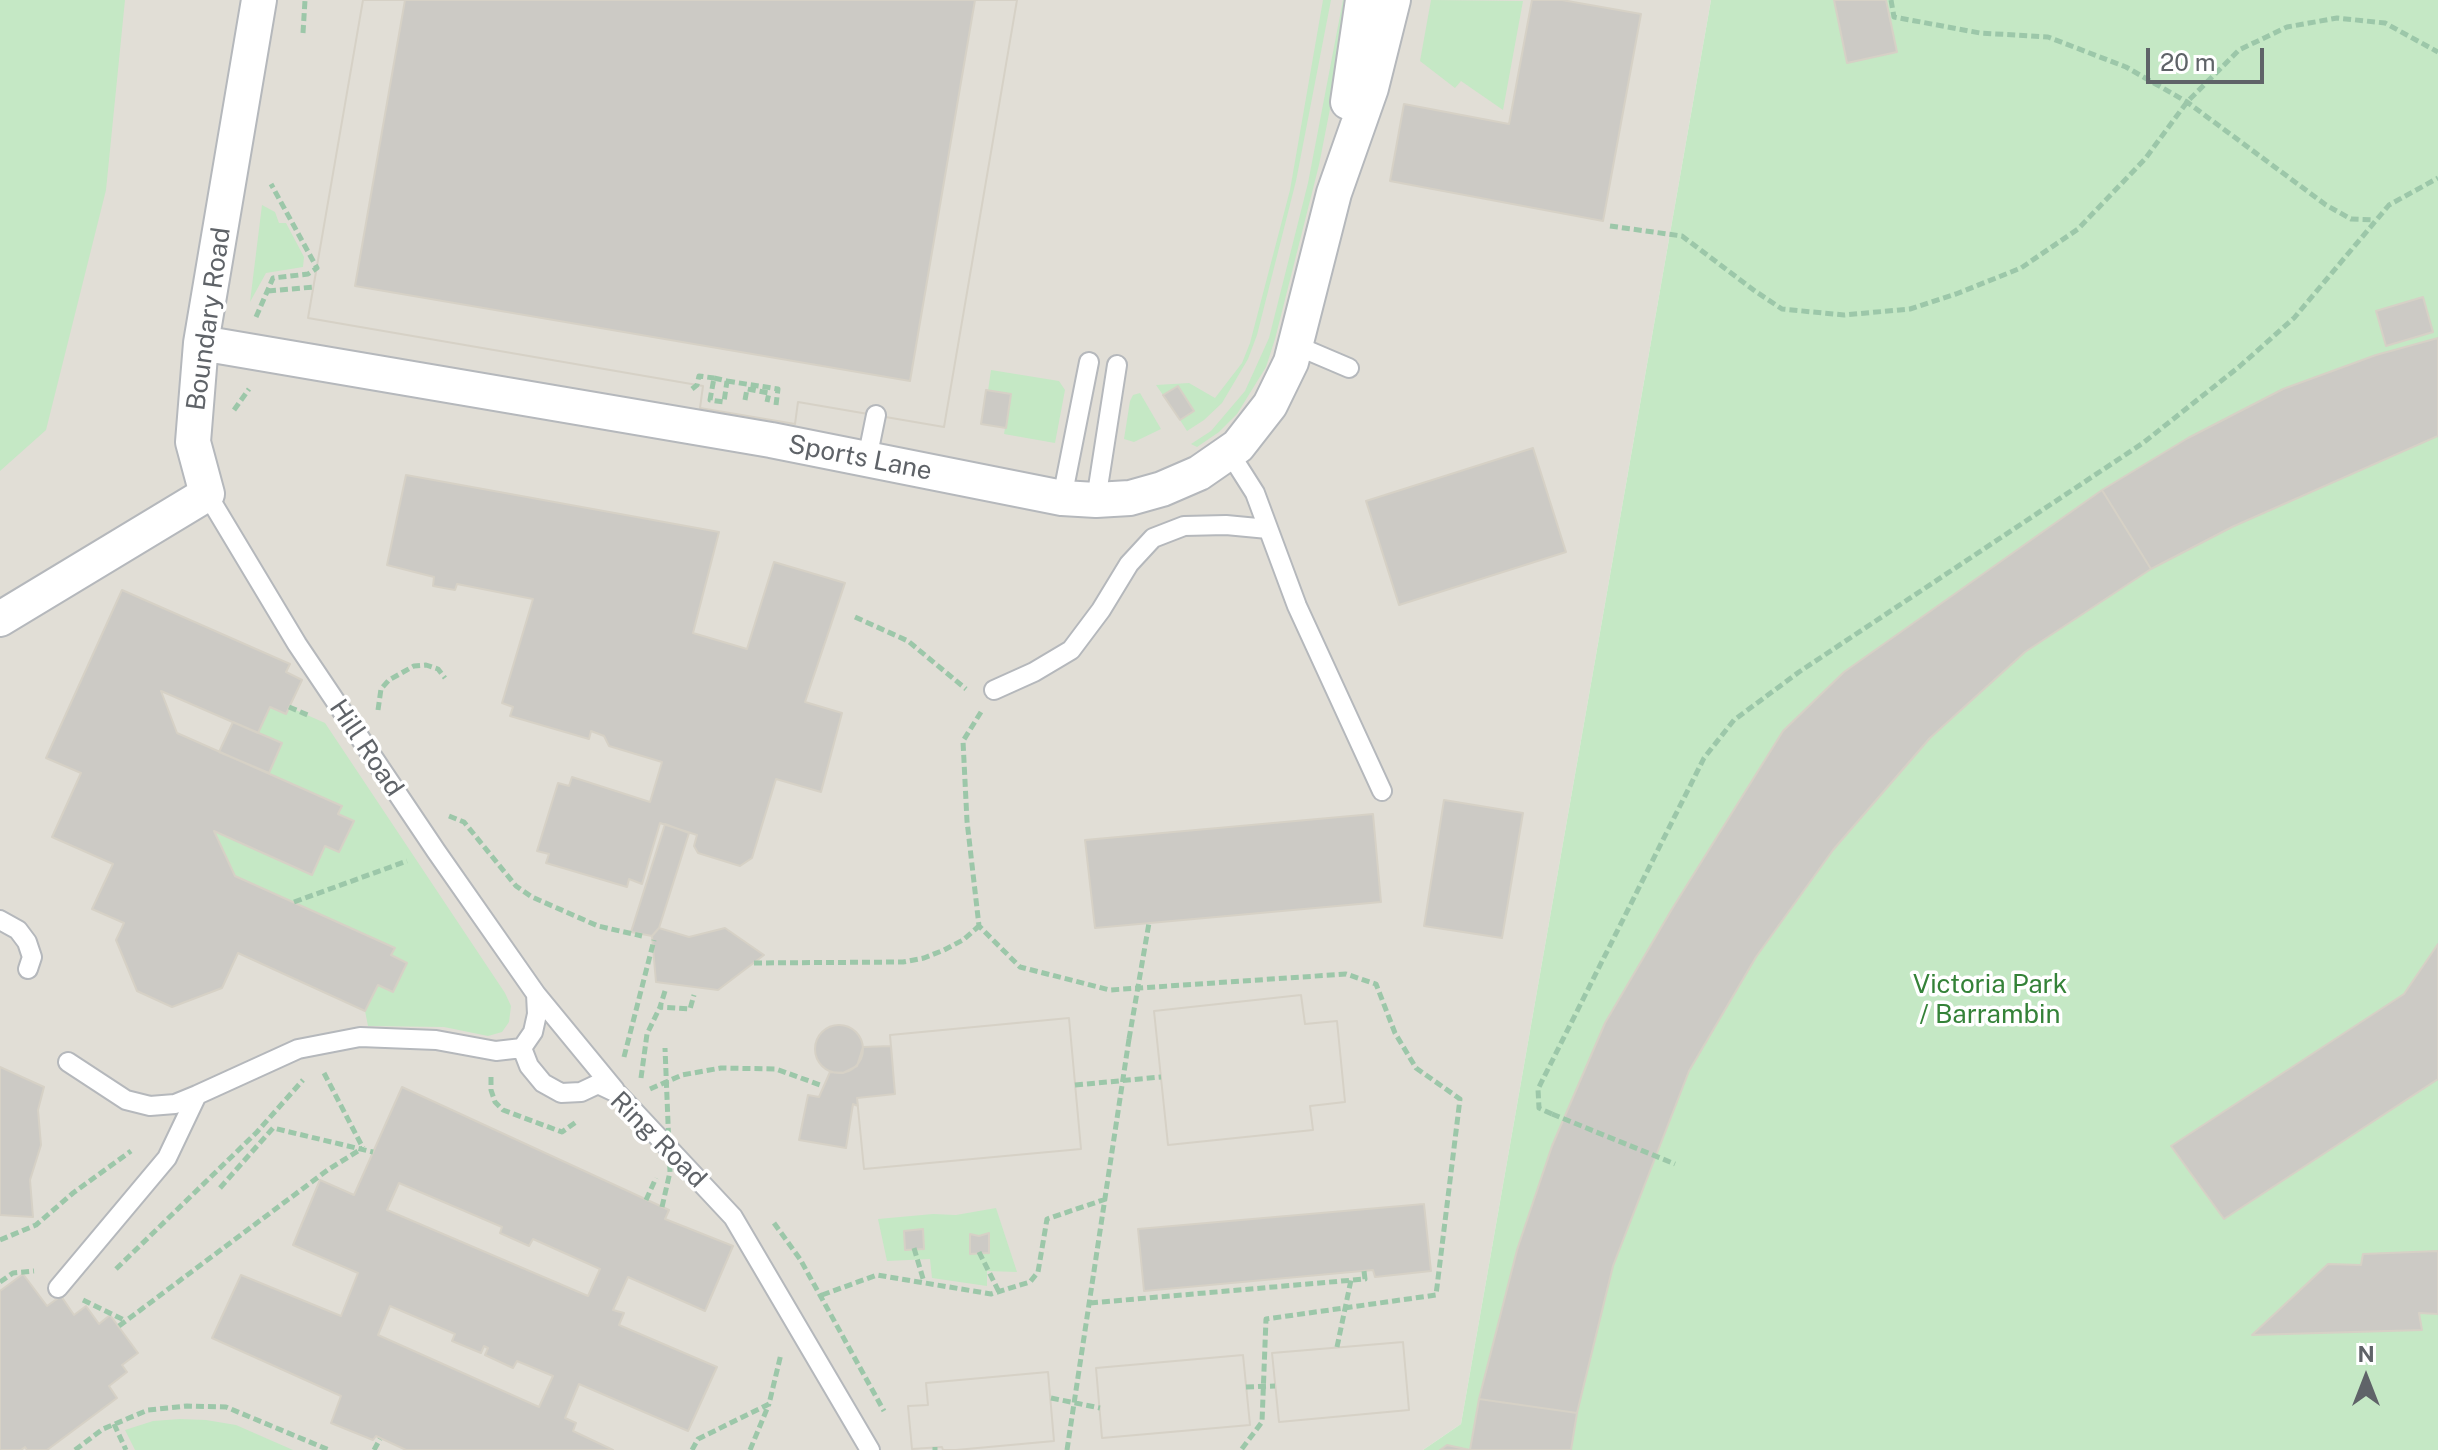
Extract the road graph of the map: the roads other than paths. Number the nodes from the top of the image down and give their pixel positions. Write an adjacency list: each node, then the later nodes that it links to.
1 (259, 0): 5 (street, Boundary Road)
2 (1363, 0): 4 (street, Sports Lane)
3 (1393, 0): 4 (street, Sports Lane)
4 (1334, 193): 6 (street, Sports Lane)
5 (201, 343): 12 (street, Sports Lane); 13 (street, Boundary Road)
6 (1295, 345): 9 (lane); 11 (street, Sports Lane)
7 (1089, 362): 14 (lane)
8 (1117, 365): 14 (lane)
9 (1349, 368)
10 (876, 415): 12 (lane)
11 (1229, 452): 14 (street, Sports Lane); 15 (lane)
12 (867, 459): 14 (street, Sports Lane)
13 (207, 494): 16 (street); 21 (lane, Hill Road)
14 (1079, 499)
15 (1268, 529): 17 (lane); 18 (lane)
16 (0, 619)
17 (989, 698)
18 (1382, 791)
19 (0, 920): 20 (lane)
20 (28, 969)
21 (536, 994): 22 (lane); 24 (lane, Hill Road)
22 (522, 1048): 24 (lane, Ring Road); 25 (lane)
23 (68, 1062): 25 (lane)
24 (617, 1093): 27 (lane, Ring Road)
25 (197, 1095): 26 (lane)
26 (58, 1288)
27 (870, 1450)

